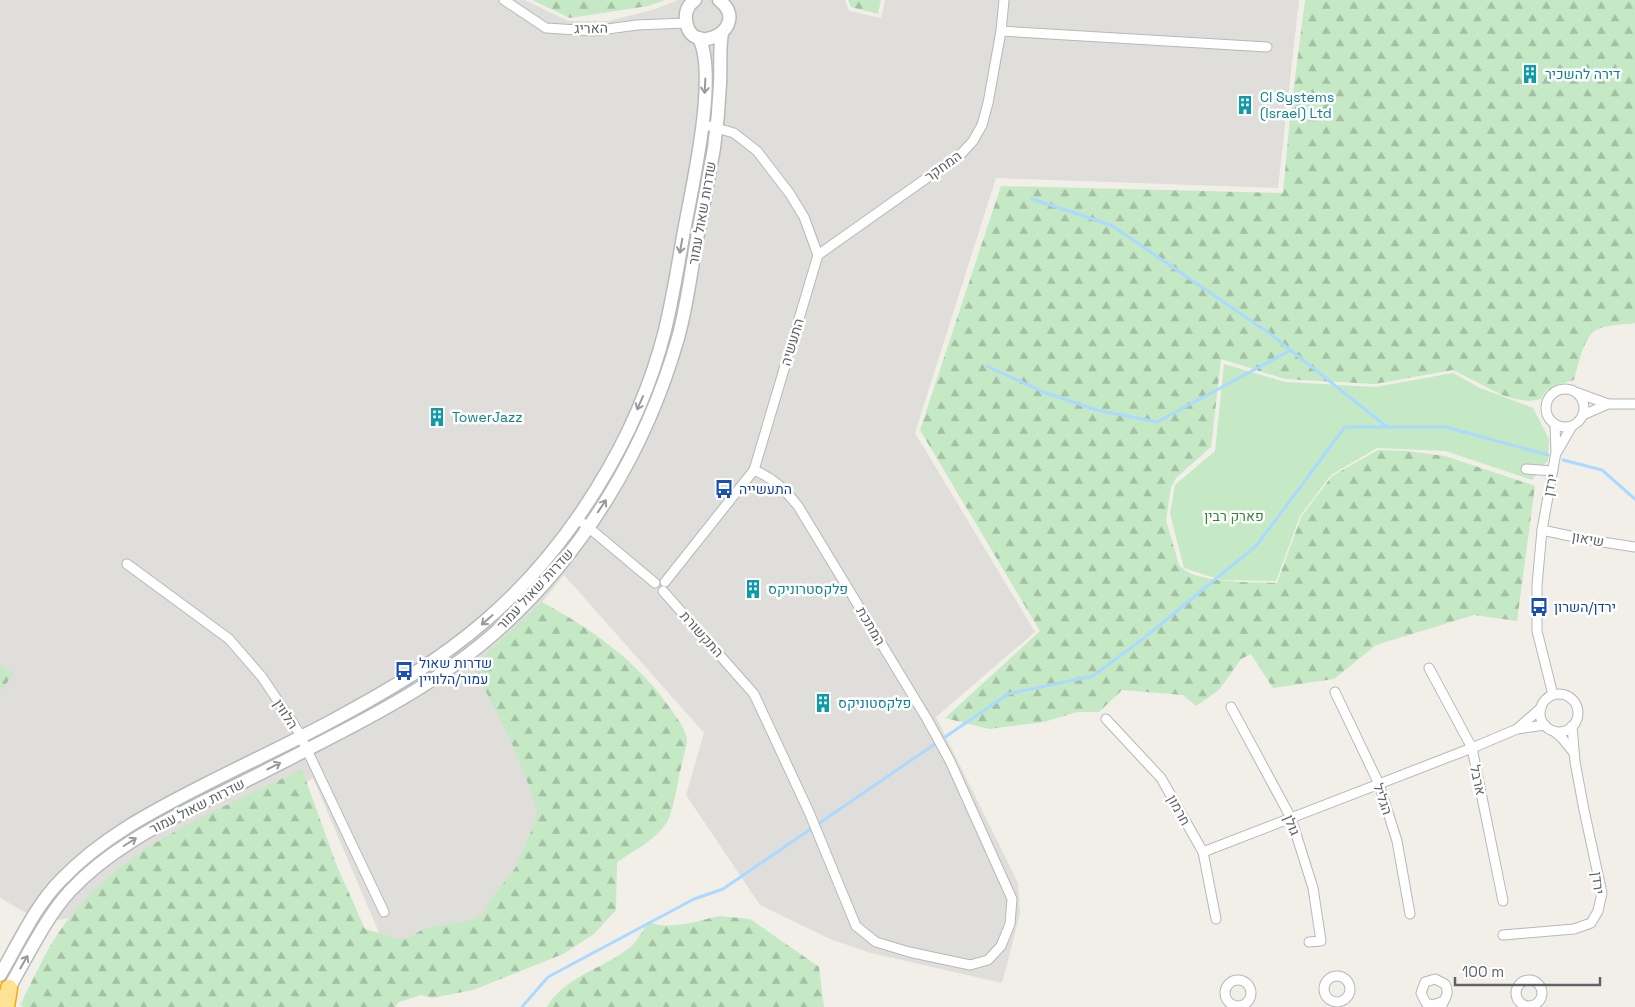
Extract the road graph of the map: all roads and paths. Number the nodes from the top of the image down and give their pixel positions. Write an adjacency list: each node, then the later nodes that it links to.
1 (504, 0): 5 (street, האריג)
2 (719, 0): 7 (street, שדרות שאול עמור)
3 (1004, 0): 6 (street, המחקר)
4 (693, 1): 5 (street)
5 (686, 23): 8 (street)
6 (1001, 31): 9 (street); 12 (street, המחקר)
7 (722, 33): 8 (street); 11 (street, שדרות שאול עמור)
8 (699, 38): 10 (street, שדרות שאול עמור, one-way to 10)
9 (1267, 46)
10 (702, 124): 11 (street); 23 (street, שדרות שאול עמור, one-way to 23)
11 (716, 127): 12 (street); 24 (street, שדרות שאול עמור, one-way to 11)
12 (818, 255): 21 (street, התעשיה)
13 (1578, 393): 14 (street); 16 (street); 17 (street)
14 (1608, 404): 15 (street); 16 (street)
15 (1635, 404)
16 (1583, 415): 18 (street)
17 (1556, 425): 18 (street); 19 (street, ירדן)
18 (1572, 426): 19 (street, ירדן)
19 (1556, 452): 22 (street, ירדן)
20 (1526, 469): 22 (street)
21 (754, 470): 28 (street, התעשיה); 30 (street, המתכת)
22 (1553, 471): 25 (street, ירדן)
23 (576, 518): 24 (street); 40 (street, שדרות שאול עמור, one-way to 40)
24 (588, 527): 28 (street); 42 (street, שדרות שאול עמור)
25 (1542, 530): 26 (street, שיאון); 32 (street, ירדן)
26 (1635, 547)
27 (127, 564): 40 (street, הלווין)
28 (664, 586): 30 (street, התקשורת)
29 (1429, 668): 41 (street, ארבל)
30 (740, 677)
31 (1335, 692): 44 (street, הגליל)
32 (1553, 695): 34 (street); 37 (street)
33 (1231, 707): 45 (street, גולן)
34 (1541, 708): 36 (street); 38 (street)
35 (1106, 719): 46 (street, חרמון)
36 (1545, 725): 38 (street); 39 (street)
37 (1572, 726): 39 (street); 43 (street, ירדן)
38 (1517, 729): 41 (street)
39 (1554, 730): 43 (street)
40 (300, 736): 42 (street, הלווין); 53 (street, שדרות שאול עמור)
41 (1472, 748): 44 (street); 47 (street, ארבל)
42 (307, 750): 48 (street, הלווין); 53 (street, שדרות שאול עמור, one-way to 42)
43 (1574, 753): 51 (street, ירדן)
44 (1379, 784): 45 (street); 49 (street, הגליל)
45 (1291, 818): 46 (street); 52 (street, גולן)
46 (1203, 852): 50 (street, חרמון)
47 (1503, 901)
48 (384, 912)
49 (1410, 914)
50 (1216, 919)
51 (1503, 935)
52 (1309, 942)
53 (4, 982): 57 (street, שדרות שאול עמור); 63 (highway)
54 (1331, 1003): 55 (street); 55 (street)
55 (1344, 1003)
56 (1541, 1003): 62 (street); 62 (street)
57 (0, 1004)
58 (1442, 1004): 61 (street); 61 (street)
59 (1231, 1005): 60 (street); 60 (street)
60 (1244, 1006)
61 (1430, 1006)
62 (1529, 1006)
63 (6, 1007)

